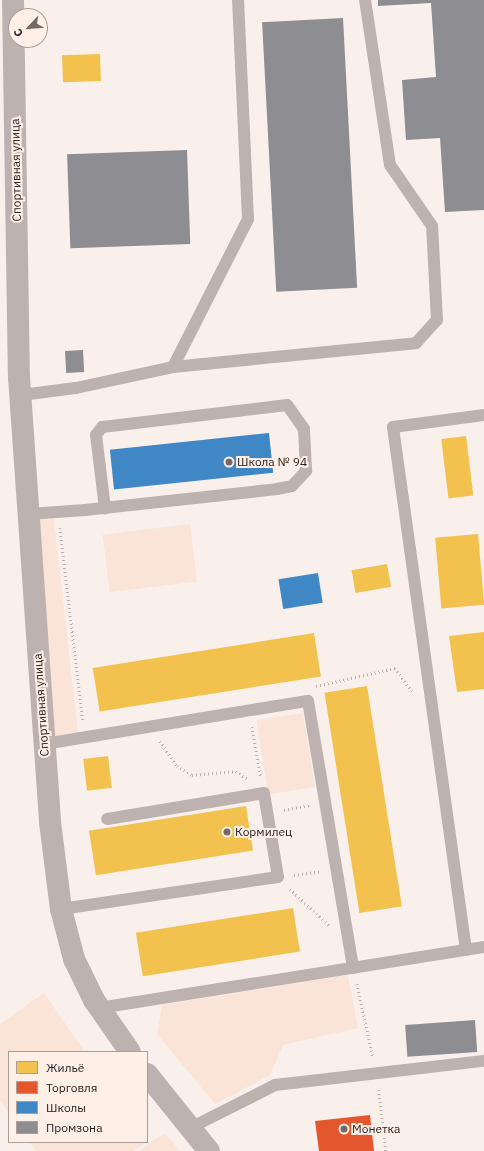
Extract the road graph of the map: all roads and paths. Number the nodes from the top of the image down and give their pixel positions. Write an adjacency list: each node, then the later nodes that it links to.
1 (14, 0): 4 (street, Спортивная улица)
2 (238, 0): 5 (lane)
3 (365, 0): 5 (lane)
4 (9, 335): 6 (street, Спортивная улица)
5 (174, 367): 6 (lane)
6 (21, 395): 10 (street, Спортивная улица)
7 (484, 415): 13 (lane)
8 (104, 508): 8 (lane); 9 (lane)
9 (58, 512): 10 (lane); 15 (path)
10 (29, 514): 16 (street, Спортивная улица)
11 (308, 701): 12 (lane); 13 (path); 18 (lane)
12 (249, 710): 14 (lane); 17 (path)
13 (434, 720): 26 (lane)
14 (150, 726): 15 (lane); 17 (path)
15 (85, 737): 16 (lane)
16 (44, 744): 23 (street, Спортивная улица)
17 (264, 793): 19 (lane); 20 (lane)
18 (325, 803): 19 (path); 21 (lane)
19 (267, 812): 22 (lane)
20 (107, 818)
21 (336, 869): 22 (path); 24 (lane)
22 (278, 877): 23 (lane); 24 (path)
23 (61, 909): 28 (street, Спортивная улица)
24 (349, 944): 27 (lane)
25 (484, 947): 26 (lane)
26 (466, 950): 27 (lane)
27 (353, 968): 28 (lane)
28 (99, 1008): 29 (street, Спортивная улица)
29 (129, 1051)
30 (484, 1061): 32 (lane)
31 (148, 1075): 32 (street)
32 (190, 1128): 33 (street)
33 (209, 1151)

